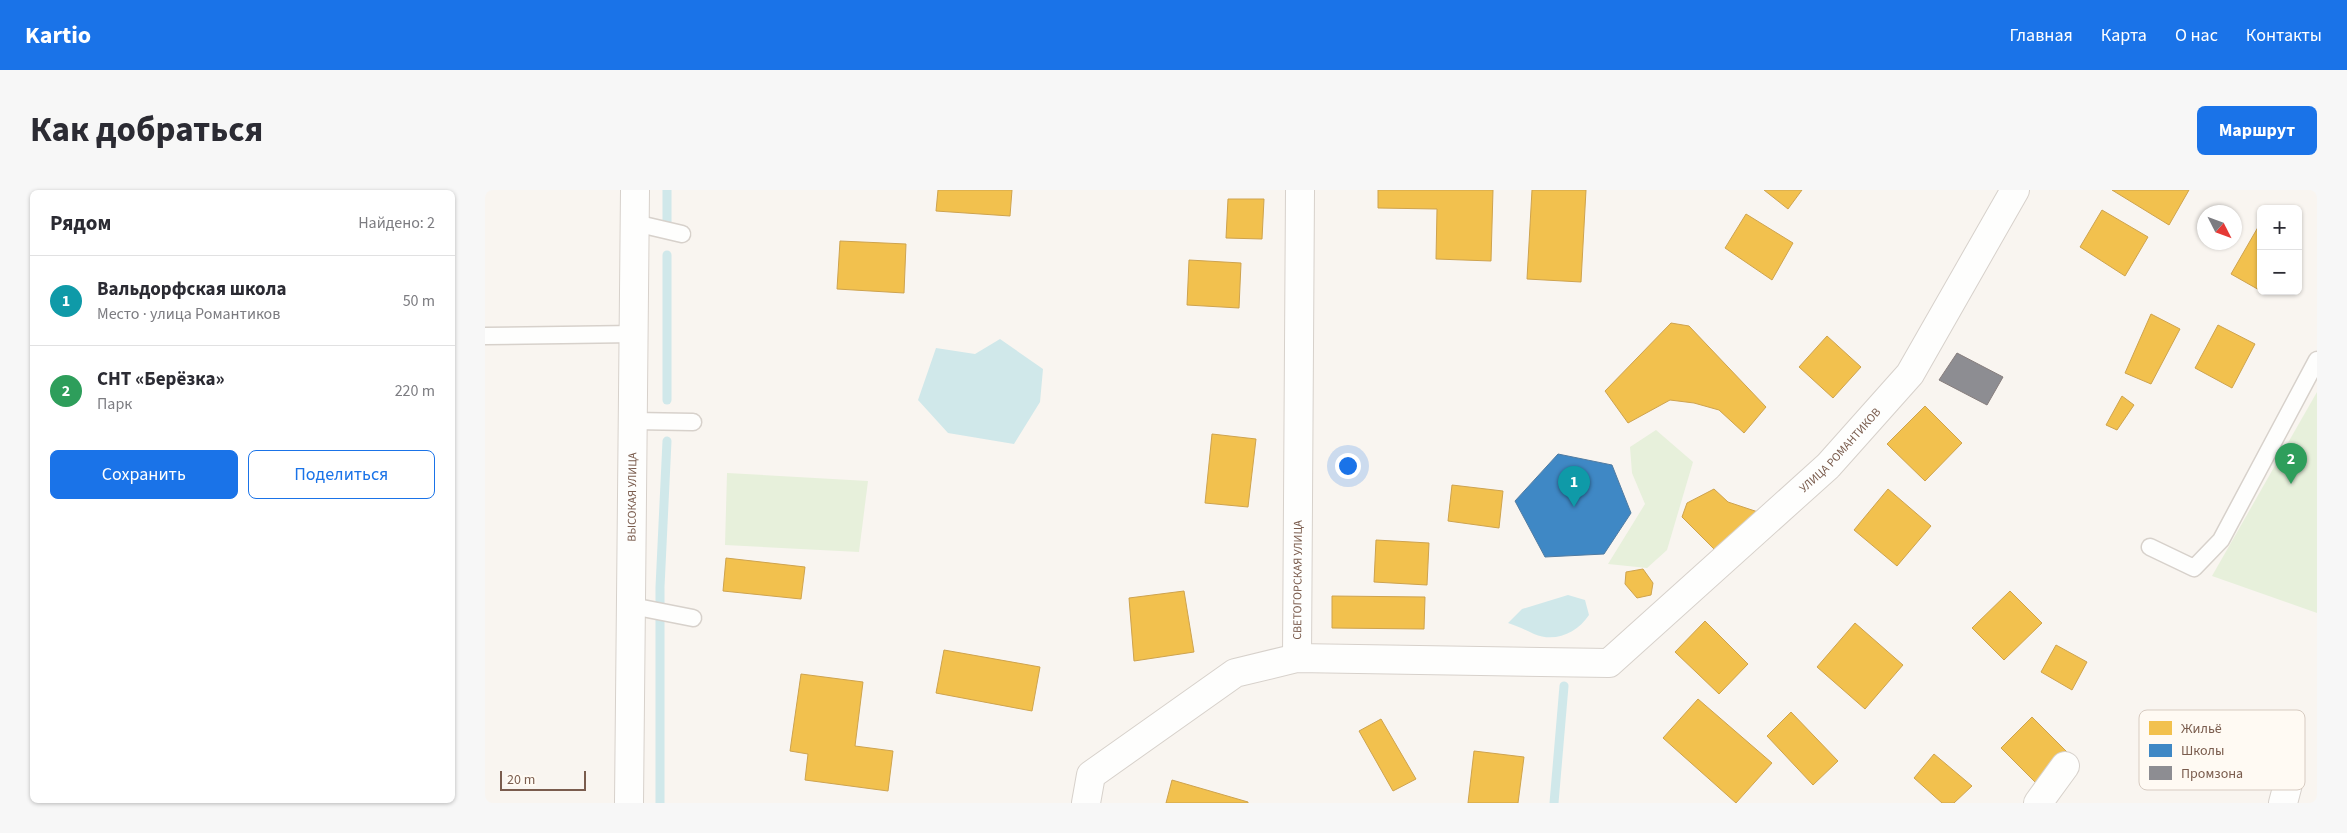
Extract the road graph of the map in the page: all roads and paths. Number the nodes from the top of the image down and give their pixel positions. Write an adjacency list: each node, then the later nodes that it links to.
1 (635, 190): 4 (street, ВЫСОКАЯ УЛИЦА)
2 (1300, 190): 14 (street, СВЕТОГОРСКАЯ УЛИЦА)
3 (2015, 190): 15 (street, УЛИЦА РОМАНТИКОВ)
4 (635, 223): 5 (lane); 6 (street, ВЫСОКАЯ УЛИЦА)
5 (682, 234)
6 (635, 334): 7 (lane); 9 (street, ВЫСОКАЯ УЛИЦА)
7 (485, 336)
8 (2317, 360): 11 (lane)
9 (634, 421): 10 (lane); 12 (street, ВЫСОКАЯ УЛИЦА)
10 (693, 422)
11 (2151, 547)
12 (639, 608): 13 (lane); 17 (street, ВЫСОКАЯ УЛИЦА)
13 (693, 618)
14 (1297, 658): 15 (street, СВЕТОГОРСКАЯ УЛИЦА); 18 (street)
15 (1609, 663)
16 (2065, 766): 19 (street)
17 (629, 803)
18 (1086, 803)
19 (2038, 803)

